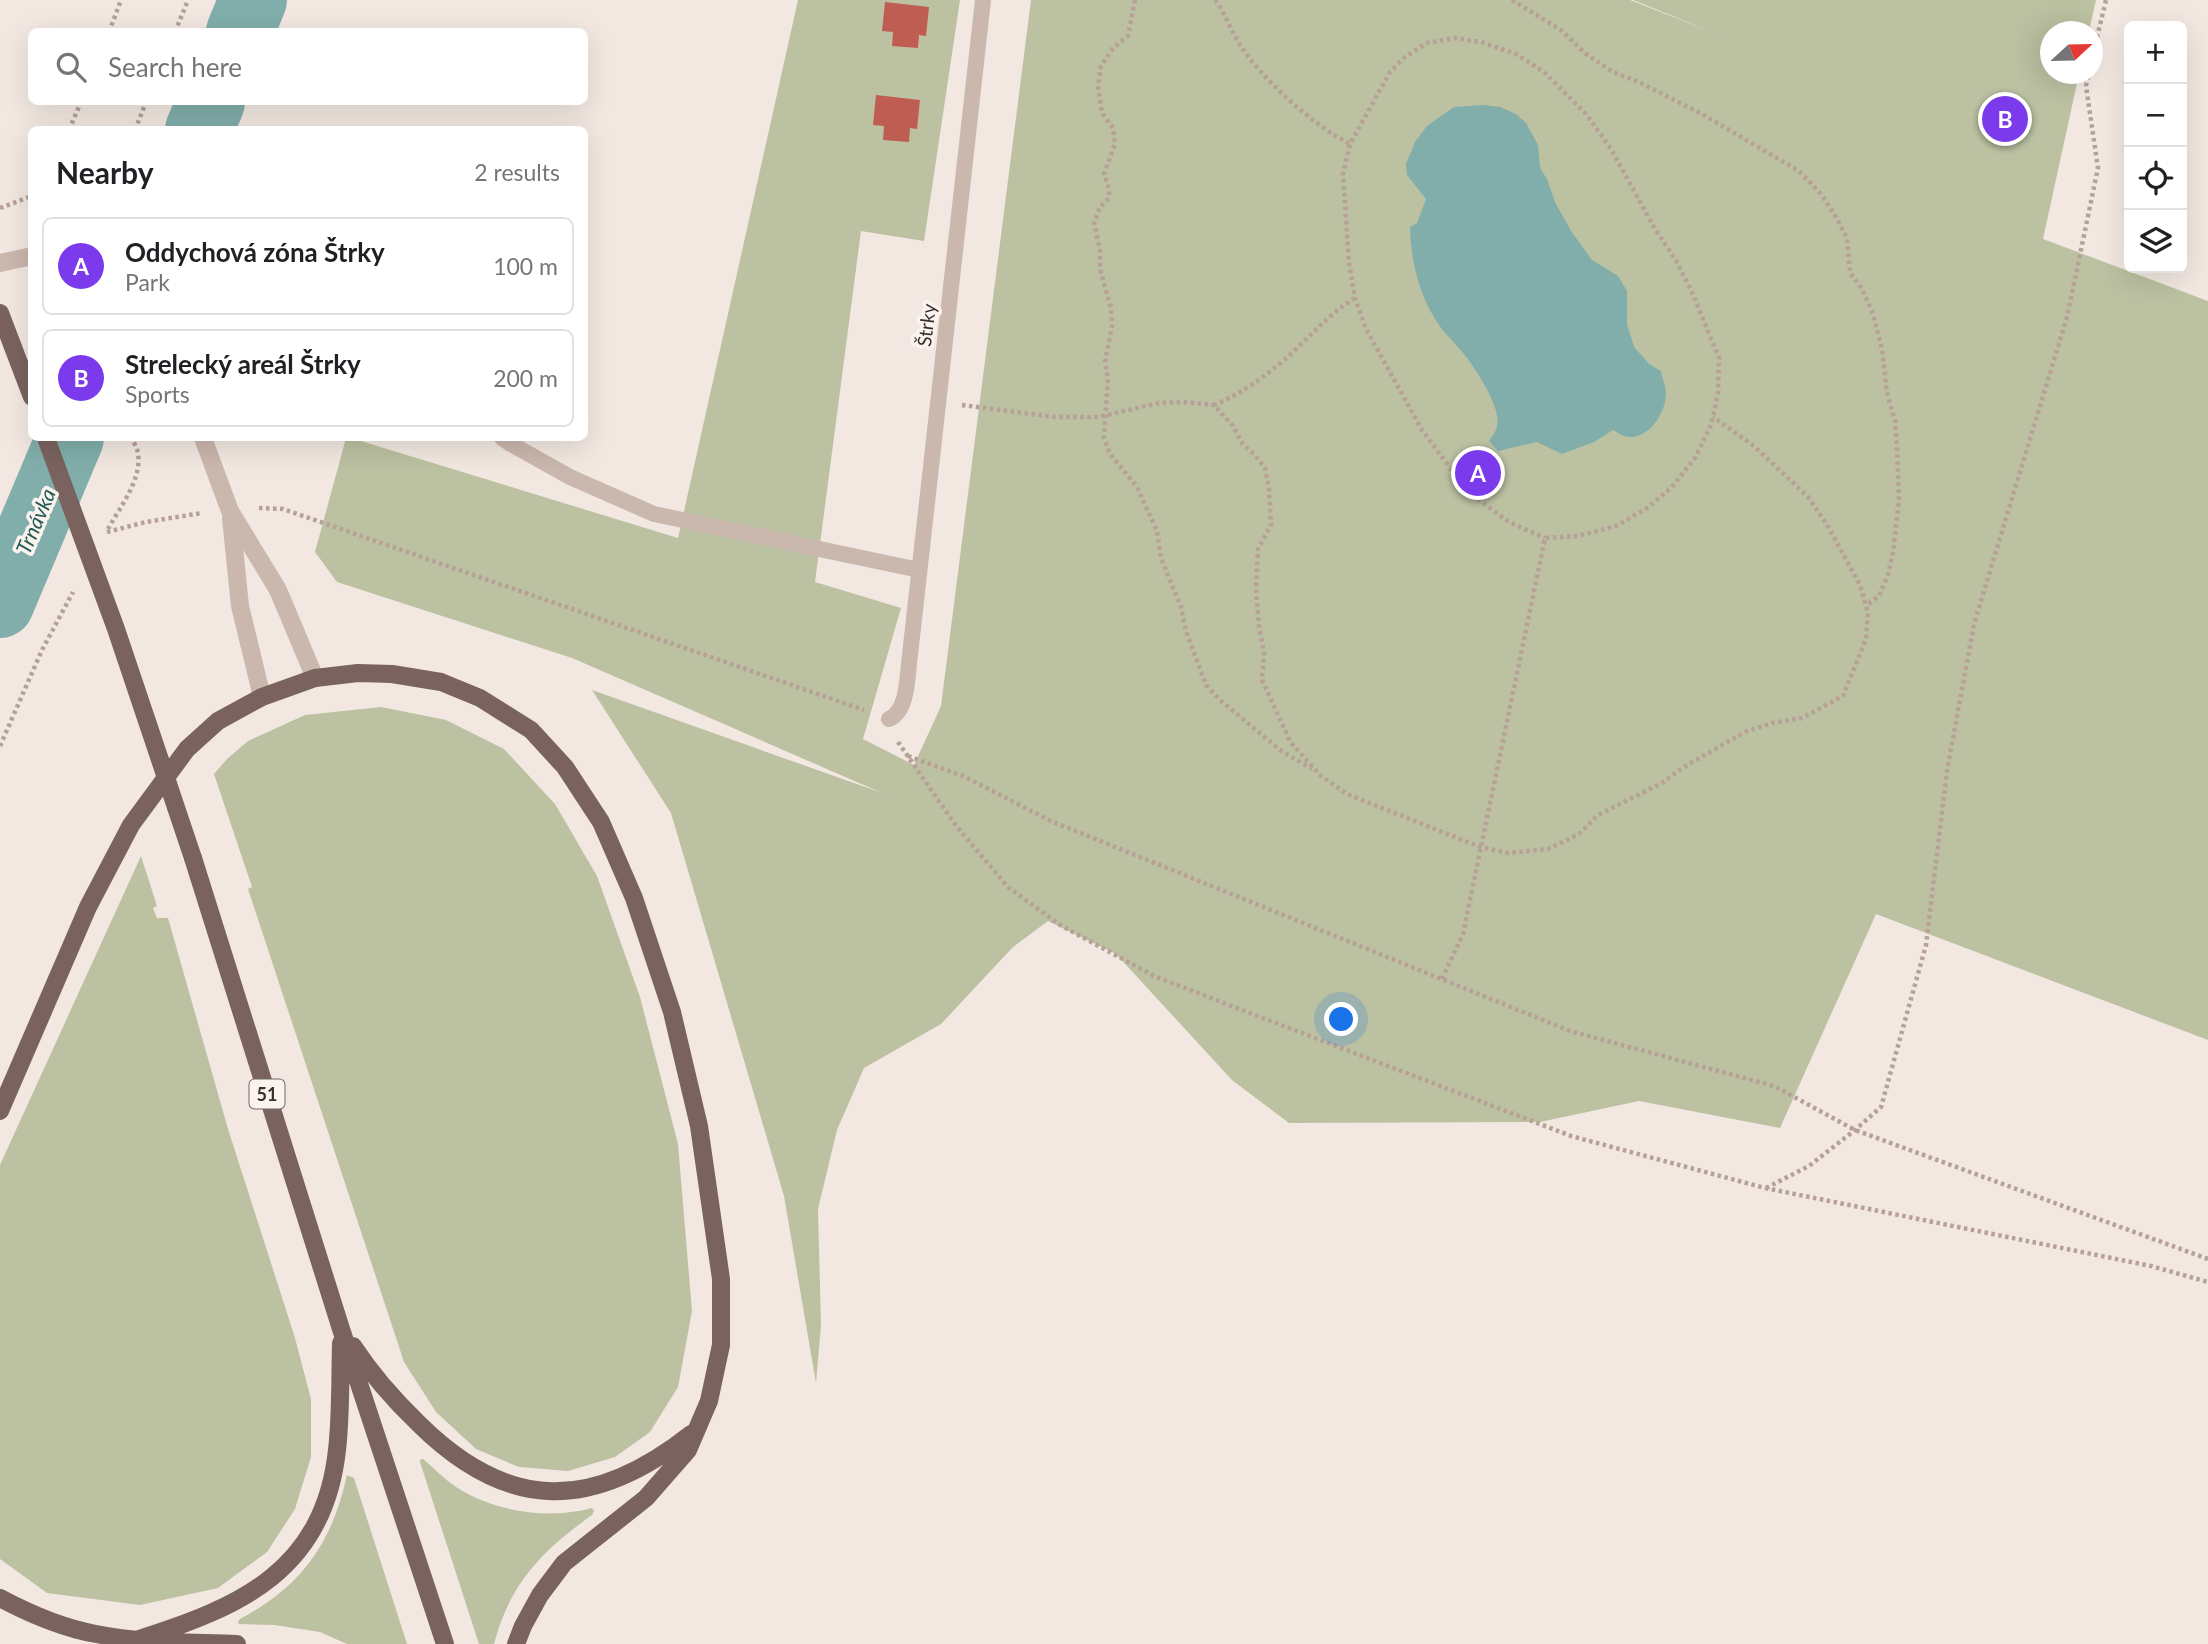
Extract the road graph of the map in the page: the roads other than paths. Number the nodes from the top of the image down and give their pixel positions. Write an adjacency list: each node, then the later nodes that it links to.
1 (983, 0): 10 (lane, Štrky)
2 (28, 257): 3 (street)
3 (0, 263)
4 (0, 313): 5 (main road)
5 (28, 386)
6 (47, 441): 15 (main road, 51, bridge)
7 (204, 441): 9 (street)
8 (506, 441): 10 (lane)
9 (230, 511): 11 (street); 12 (street)
10 (919, 570): 13 (lane, Štrky)
11 (315, 678): 12 (main road); 16 (main road)
12 (262, 697): 14 (main road)
13 (889, 719)
14 (0, 1111)
15 (341, 1329): 16 (main road); 18 (main road); 20 (main road, 51)
16 (696, 1430): 21 (main road)
17 (0, 1598): 18 (main road)
18 (139, 1639): 19 (main road)
19 (237, 1644)
20 (445, 1644)
21 (516, 1644)

